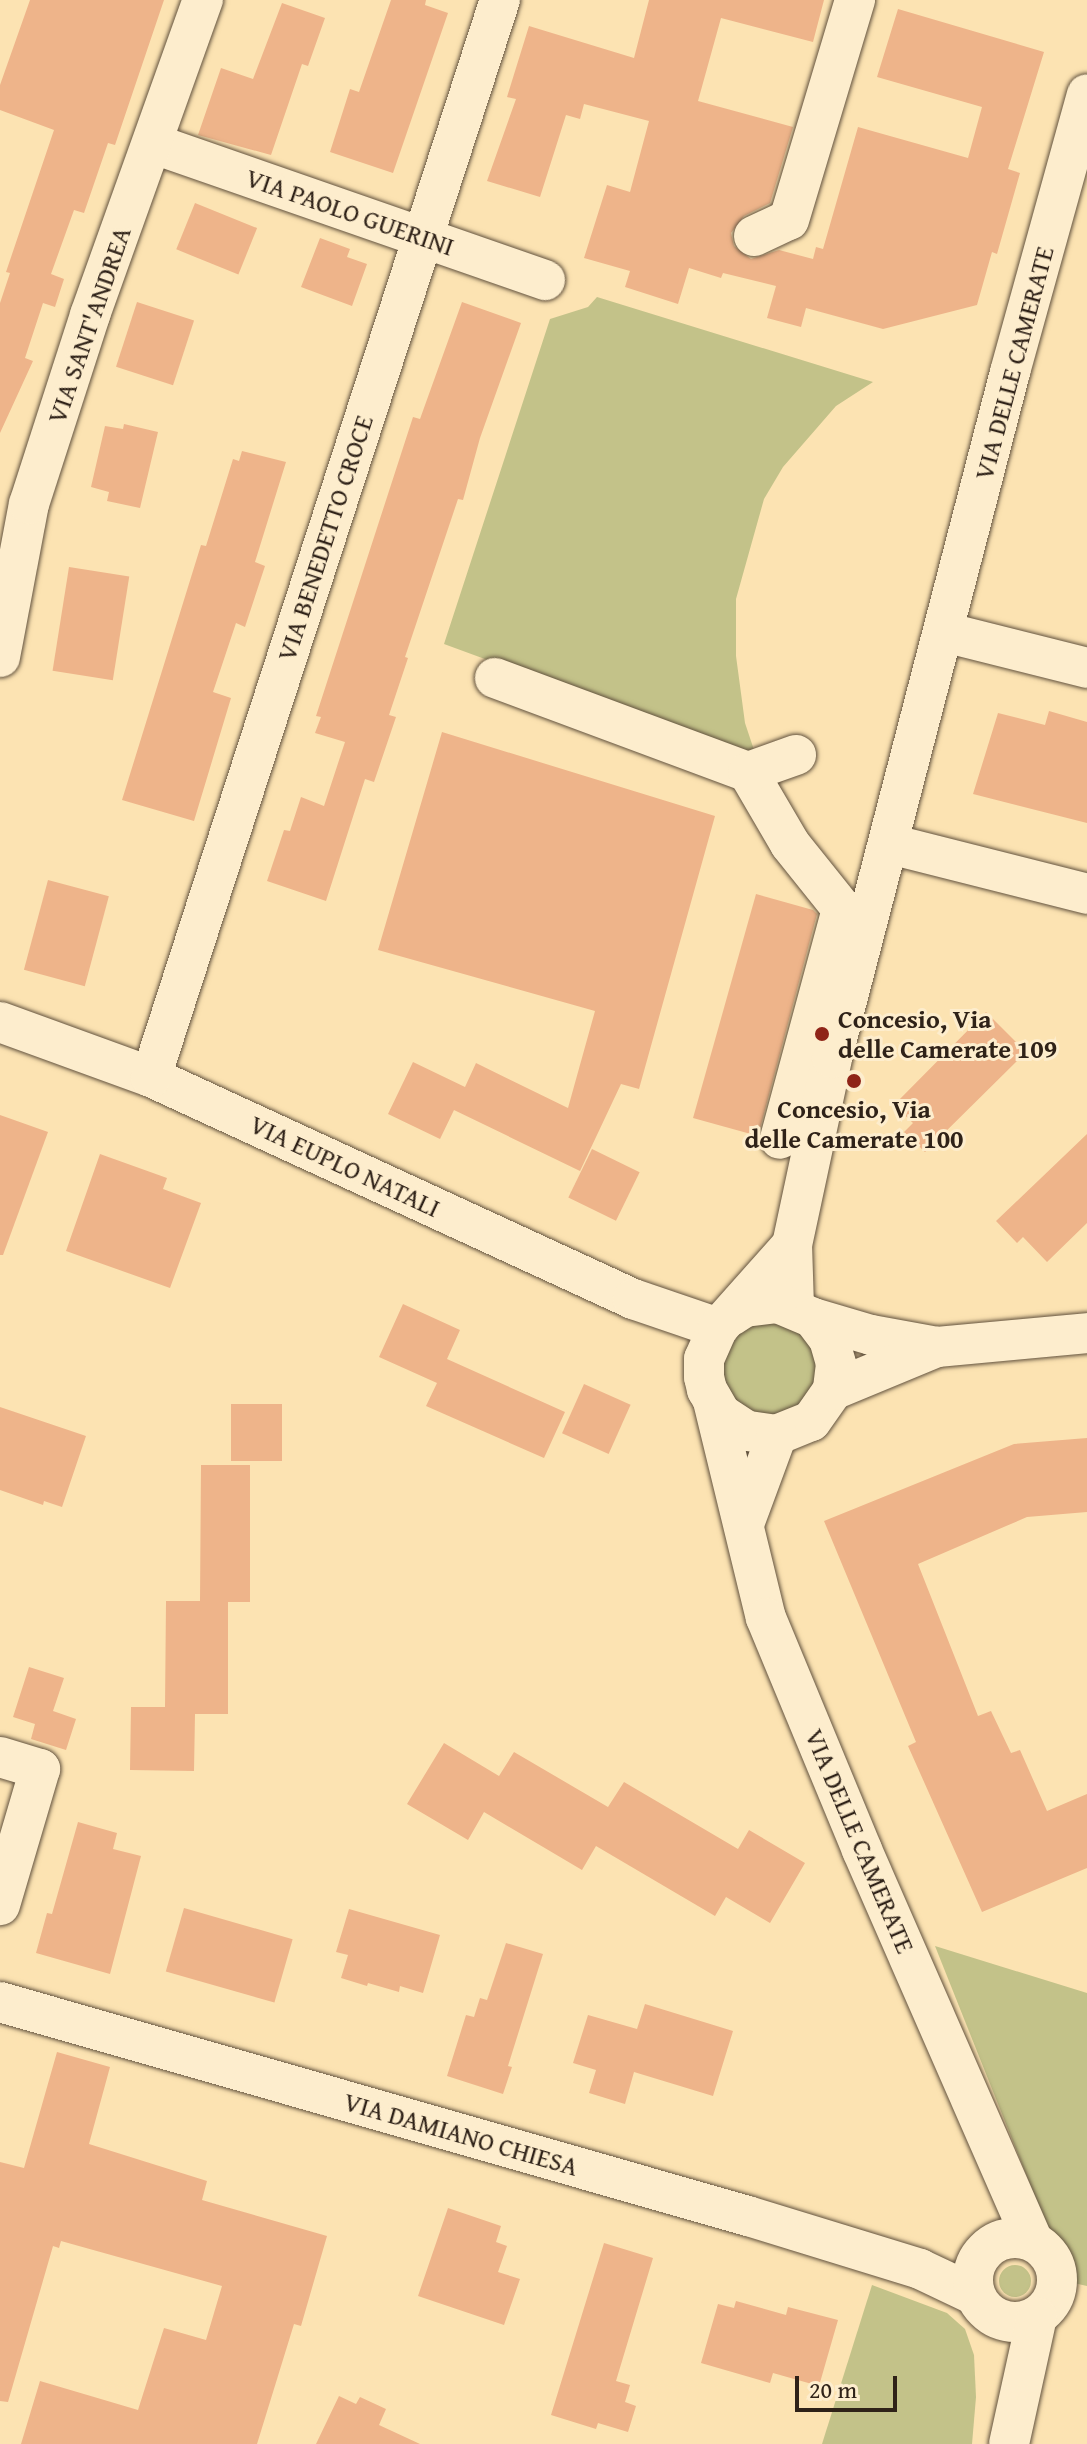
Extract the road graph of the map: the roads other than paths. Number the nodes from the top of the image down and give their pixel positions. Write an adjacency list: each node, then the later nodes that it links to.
1 (203, 0): 5 (street, VIA SANT'ANDREA)
2 (500, 0): 8 (street, VIA BENEDETTO CROCE)
3 (855, 0): 7 (street)
4 (1087, 95): 6 (street, VIA DELLE CAMERATE)
5 (154, 144): 8 (street, VIA PAOLO GUERINI); 11 (street, VIA SANT'ANDREA)
6 (1079, 152): 10 (street, VIA DELLE CAMERATE)
7 (754, 236)
8 (423, 237): 9 (street, VIA PAOLO GUERINI); 21 (street, VIA BENEDETTO CROCE)
9 (545, 280)
10 (944, 632): 12 (street); 16 (street, VIA DELLE CAMERATE)
11 (0, 657)
12 (1087, 668)
13 (495, 678): 15 (street)
14 (796, 755): 15 (street)
15 (748, 772): 22 (street)
16 (890, 844): 17 (street); 23 (street, VIA DELLE CAMERATE)
17 (1087, 894)
18 (0, 1022): 20 (street, VIA EUPLO NATALI)
19 (0, 1040): 20 (street, VIA EUPLO NATALI)
20 (54, 1043): 21 (street, VIA EUPLO NATALI)
21 (151, 1077): 24 (street, VIA EUPLO NATALI)
22 (780, 1139)
23 (792, 1245): 25 (street, VIA DELLE CAMERATE); 26 (street, VIA DELLE CAMERATE)
24 (633, 1299): 26 (street, VIA EUPLO NATALI); 29 (street, VIA EUPLO NATALI)
25 (803, 1312): 26 (street); 28 (street); 30 (street, VIA DELLE CAMERATE)
26 (724, 1322): 29 (street, VIA DELLE CAMERATE)
27 (1087, 1333): 28 (street)
28 (937, 1347): 30 (street)
29 (708, 1389): 31 (street); 32 (street, VIA DELLE CAMERATE)
30 (833, 1390): 31 (street)
31 (777, 1435): 32 (street)
32 (744, 1524): 36 (street, VIA DELLE CAMERATE)
33 (0, 1757): 34 (street)
34 (0, 1905)
35 (0, 2002): 38 (street, VIA DAMIANO CHIESA)
36 (994, 2152): 37 (street, VIA DELLE CAMERATE); 38 (street, VIA DELLE CAMERATE)
37 (1033, 2241): 38 (street); 39 (street, VIA DELLE CAMERATE)
38 (985, 2279): 39 (street); 40 (street, VIA DELLE CAMERATE)
39 (1037, 2317): 40 (street, VIA DELLE CAMERATE)
40 (1012, 2432)

